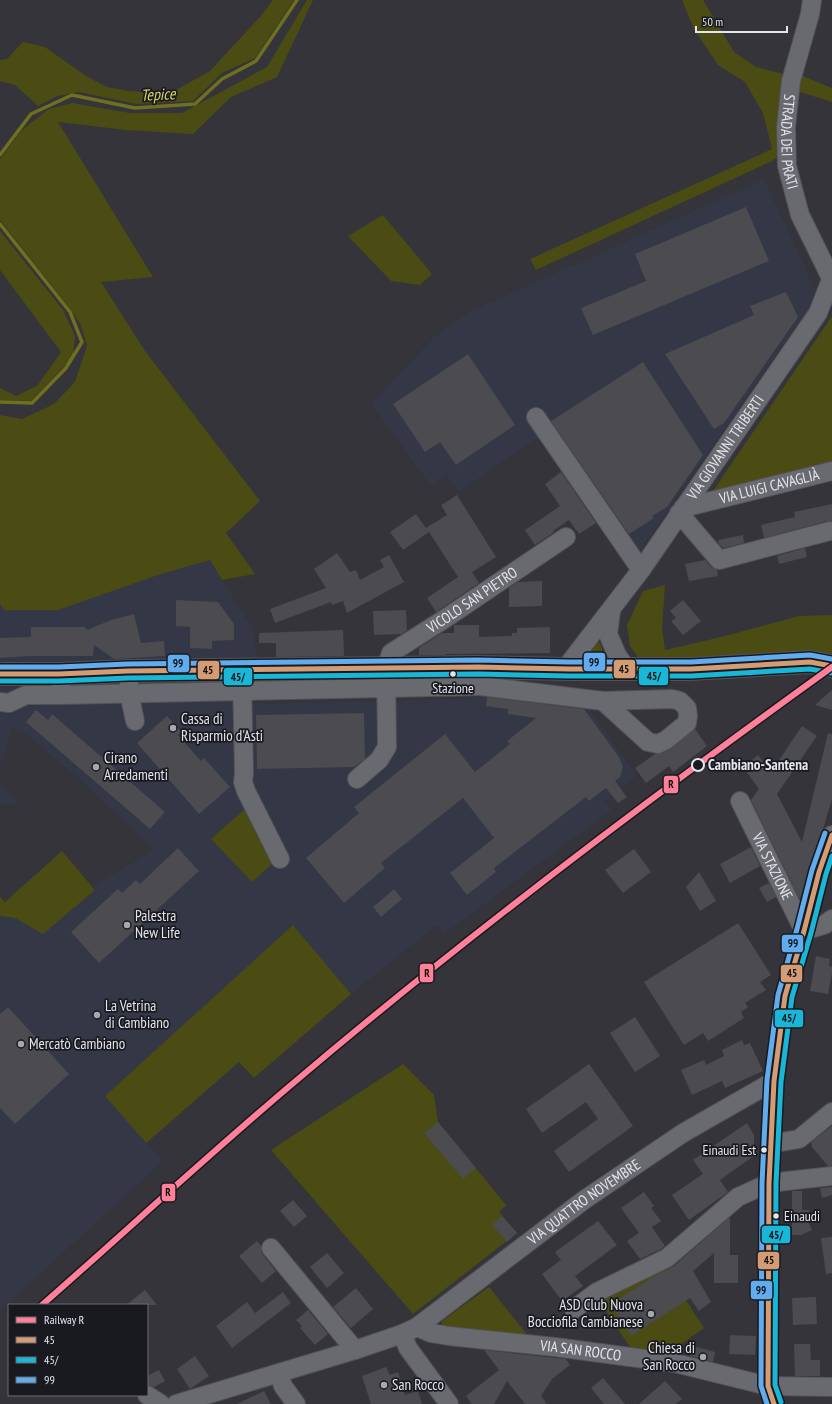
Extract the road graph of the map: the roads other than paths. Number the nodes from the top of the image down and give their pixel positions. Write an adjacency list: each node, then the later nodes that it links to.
1 (812, 0): 2 (street, STRADA DEI PRATI)
2 (832, 278): 5 (street, VIA GIOVANNI TRIBERTI)
3 (536, 417): 8 (street)
4 (832, 471): 5 (street, VIA LUIGI CAVAGLIÀ)
5 (681, 511): 6 (street); 8 (street, VIA GIOVANNI TRIBERTI)
6 (830, 531)
7 (566, 537): 17 (street, VICOLO SAN PIETRO)
8 (640, 570): 9 (street, VIA GIOVANNI TRIBERTI)
9 (611, 610): 11 (street, VIA GIOVANNI TRIBERTI); 12 (street, VIA GIOVANNI TRIBERTI)
10 (832, 666): 11 (main road)
11 (628, 669): 12 (main road)
12 (569, 670): 16 (main road)
13 (128, 671): 15 (main road); 18 (main road); 19 (street)
14 (0, 674): 15 (main road)
15 (59, 674): 20 (street)
16 (479, 676): 17 (main road); 21 (street)
17 (386, 678): 18 (main road); 25 (street)
18 (242, 680): 19 (street); 24 (street); 28 (street)
19 (129, 693): 20 (street); 23 (street)
20 (62, 696): 22 (street)
21 (603, 701)
22 (0, 702)
23 (135, 721)
24 (252, 771)
25 (357, 779)
26 (740, 801): 30 (street, VIA STAZIONE)
27 (832, 836): 30 (street)
28 (280, 859)
29 (832, 919): 30 (street)
30 (804, 931): 31 (street)
31 (774, 1081): 33 (street); 38 (street, VIA QUATTRO NOVEMBRE)
32 (832, 1112): 33 (street)
33 (770, 1144): 35 (street)
34 (832, 1176): 35 (street)
35 (769, 1183): 37 (street); 41 (street)
36 (271, 1248): 39 (street)
37 (574, 1309)
38 (410, 1330): 39 (street, VIA QUATTRO NOVEMBRE); 41 (street, VIA SAN ROCCO); 47 (street)
39 (355, 1350): 40 (street, VIA QUATTRO NOVEMBRE)
40 (280, 1373): 45 (street, VIA QUATTRO NOVEMBRE); 46 (street)
41 (768, 1386): 42 (street, VIA SAN ROCCO); 48 (street)
42 (832, 1387)
43 (148, 1396): 44 (street)
44 (161, 1404)
45 (176, 1404)
46 (296, 1404)
47 (449, 1404)
48 (774, 1404)

